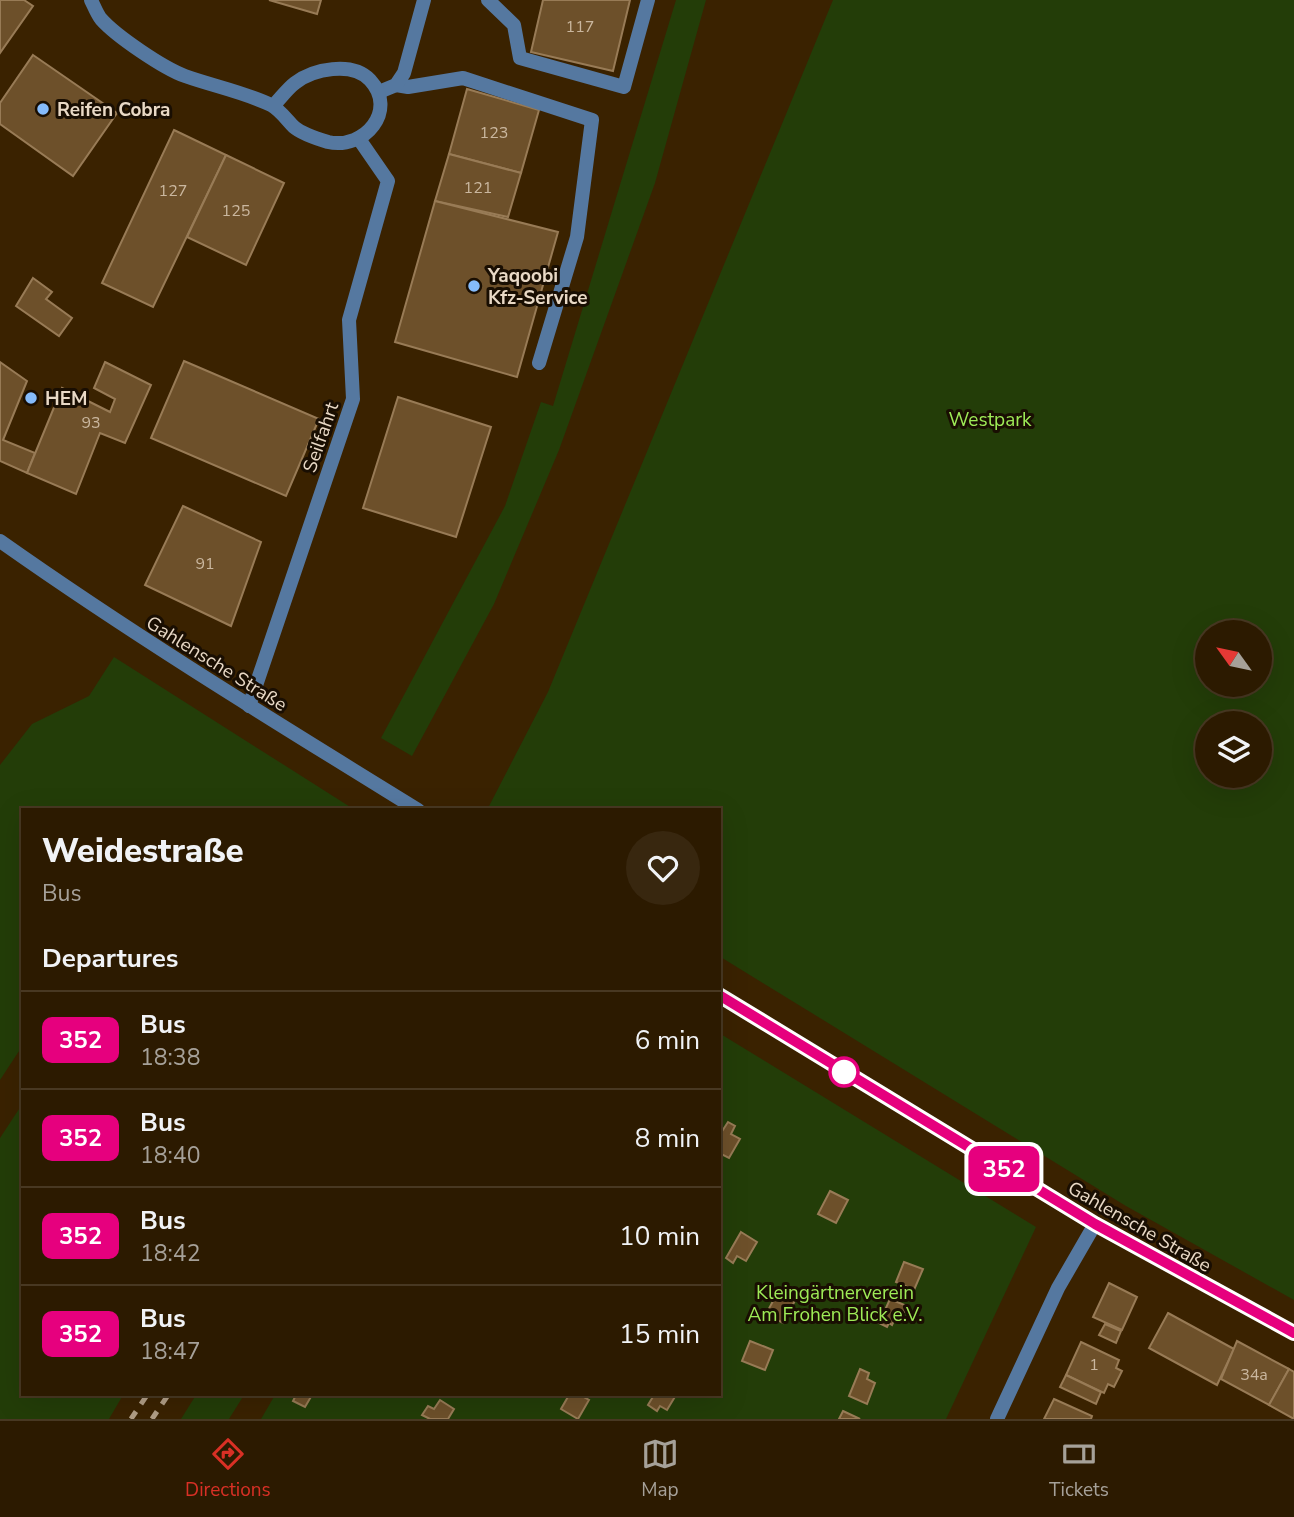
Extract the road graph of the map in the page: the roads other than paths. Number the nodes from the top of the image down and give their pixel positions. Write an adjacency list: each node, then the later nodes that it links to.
1 (91, 0): 7 (street)
2 (424, 0): 5 (street)
3 (488, 0): 4 (street)
4 (648, 0)
5 (396, 85): 6 (street); 9 (street)
6 (379, 92): 7 (street); 8 (street)
7 (273, 106): 8 (street)
8 (359, 139): 11 (street, Seilfahrt)
9 (539, 363)
10 (0, 541): 11 (street, Gahlensche Straße)
11 (249, 706): 12 (street, Gahlensche Straße)
12 (415, 808)
13 (721, 996): 14 (street, Gahlensche Straße)
14 (1095, 1224): 15 (street, Gahlensche Straße); 16 (street)
15 (1294, 1333)
16 (996, 1419)

